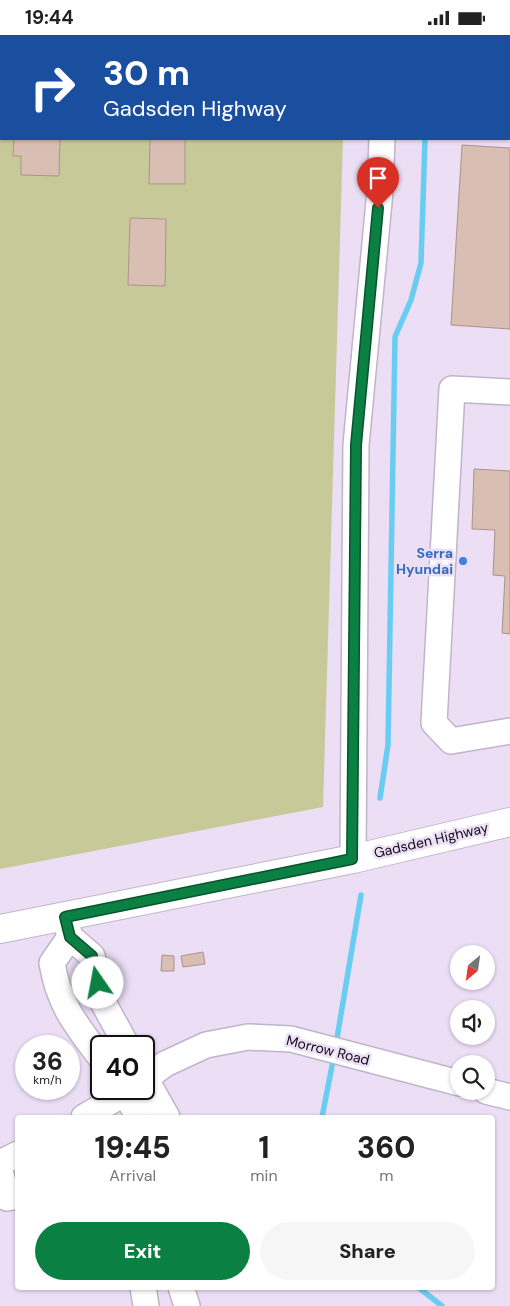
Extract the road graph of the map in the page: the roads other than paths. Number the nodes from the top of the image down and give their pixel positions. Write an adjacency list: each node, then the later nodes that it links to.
1 (382, 140): 5 (street)
2 (510, 392): 3 (street)
3 (510, 731)
4 (510, 822): 5 (main road, Gadsden Highway)
5 (352, 859): 6 (main road, Gadsden Highway)
6 (67, 927): 7 (main road, Gadsden Highway); 8 (street); 9 (street)
7 (0, 929)
8 (121, 1035)
9 (90, 1043)
10 (155, 1070): 11 (street, Morrow Road)
11 (450, 1081)
12 (495, 1093): 14 (street)
13 (155, 1096): 19 (street)
14 (510, 1097)
15 (110, 1100): 17 (street)
16 (129, 1100): 18 (street)
17 (87, 1115)
18 (138, 1115)
19 (166, 1115)
20 (15, 1156): 21 (street)
21 (0, 1163)
22 (0, 1171): 23 (street)
23 (15, 1197)
24 (143, 1290): 26 (street)
25 (182, 1290): 27 (street)
26 (146, 1306)
27 (188, 1306)

